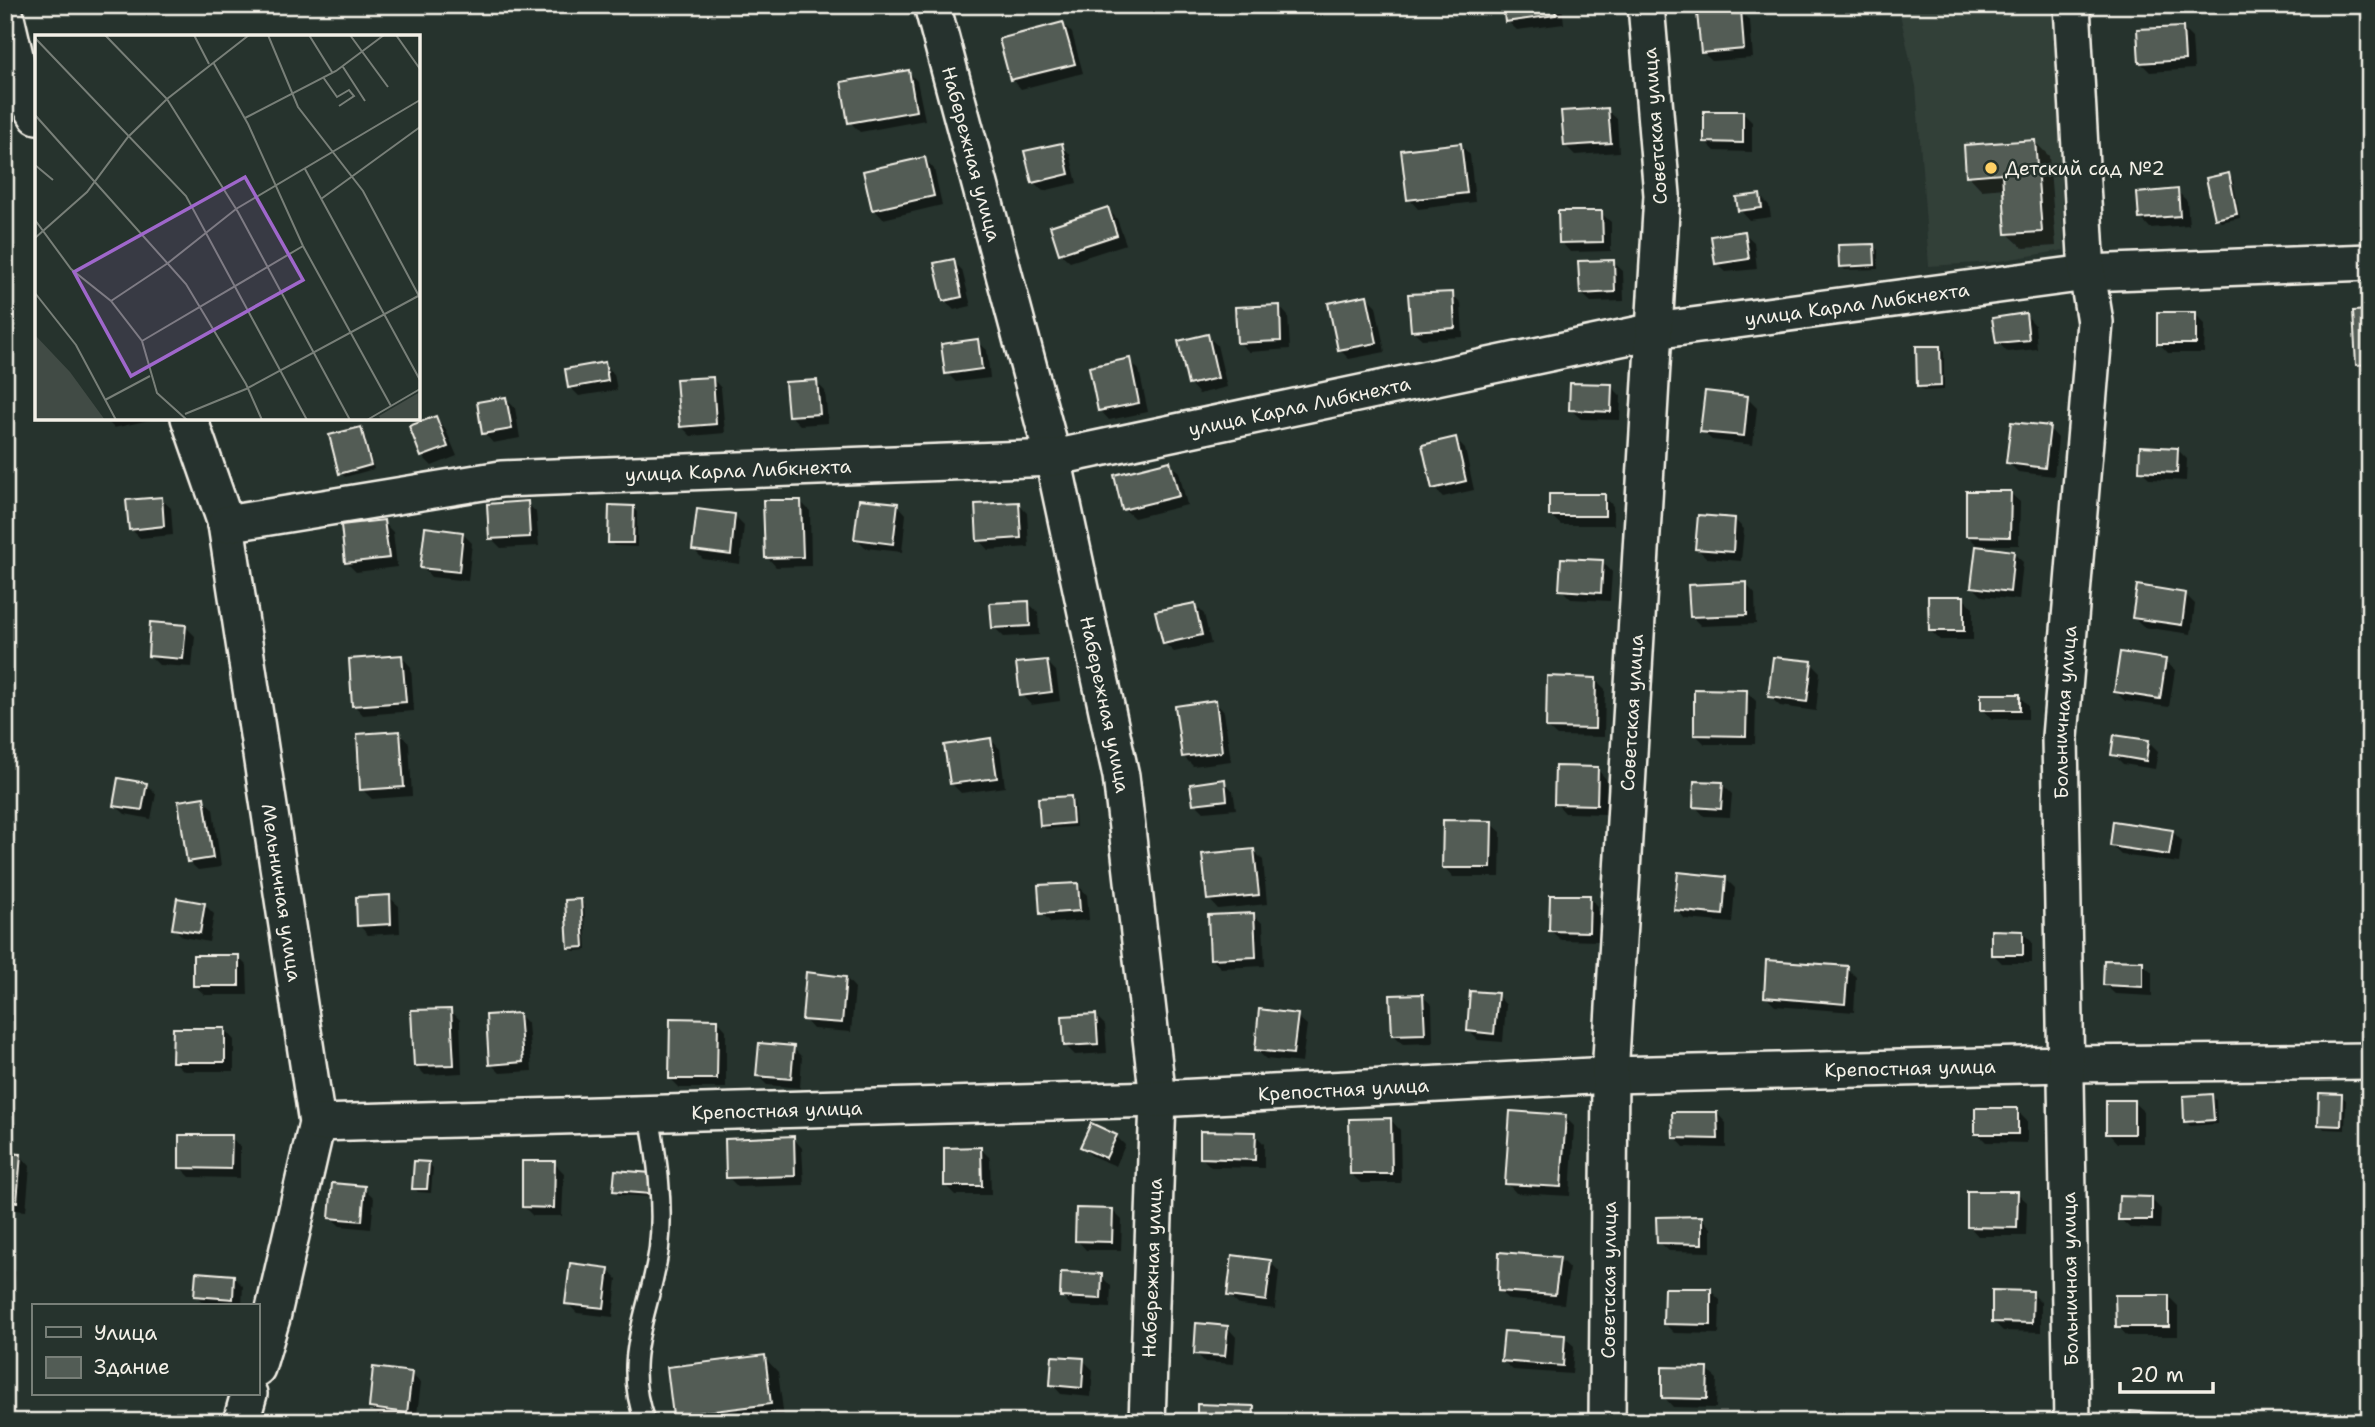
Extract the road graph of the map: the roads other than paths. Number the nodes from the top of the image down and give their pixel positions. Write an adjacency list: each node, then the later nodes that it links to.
1 (932, 5): 10 (street, Набережная улица)
2 (1646, 5): 8 (street, Советская улица)
3 (2072, 5): 7 (street, Больничная улица)
4 (5, 13): 5 (street)
5 (22, 103)
6 (2370, 262): 7 (street, улица Карла Либкнехта)
7 (2087, 273): 8 (street, улица Карла Либкнехта); 13 (street, Больничная улица)
8 (1654, 331): 10 (street, улица Карла Либкнехта); 14 (street, Советская улица)
9 (190, 420): 11 (street, Мельничная улица)
10 (1052, 458): 11 (street, улица Карла Либкнехта); 15 (street, Набережная улица)
11 (226, 524): 17 (street, Мельничная улица)
12 (2370, 1061): 13 (street, Крепостная улица)
13 (2067, 1064): 14 (street, Крепостная улица); 24 (street, Больничная улица)
14 (1610, 1075): 15 (street, Крепостная улица); 23 (street, Советская улица)
15 (1158, 1100): 16 (street, Крепостная улица); 22 (street, Набережная улица)
16 (649, 1113): 17 (street, Крепостная улица); 21 (lane)
17 (317, 1123): 18 (street, Мельничная улица)
18 (259, 1360)
19 (248, 1396): 20 (street)
20 (241, 1422)
21 (645, 1422)
22 (1147, 1422)
23 (1607, 1422)
24 (2072, 1422)

